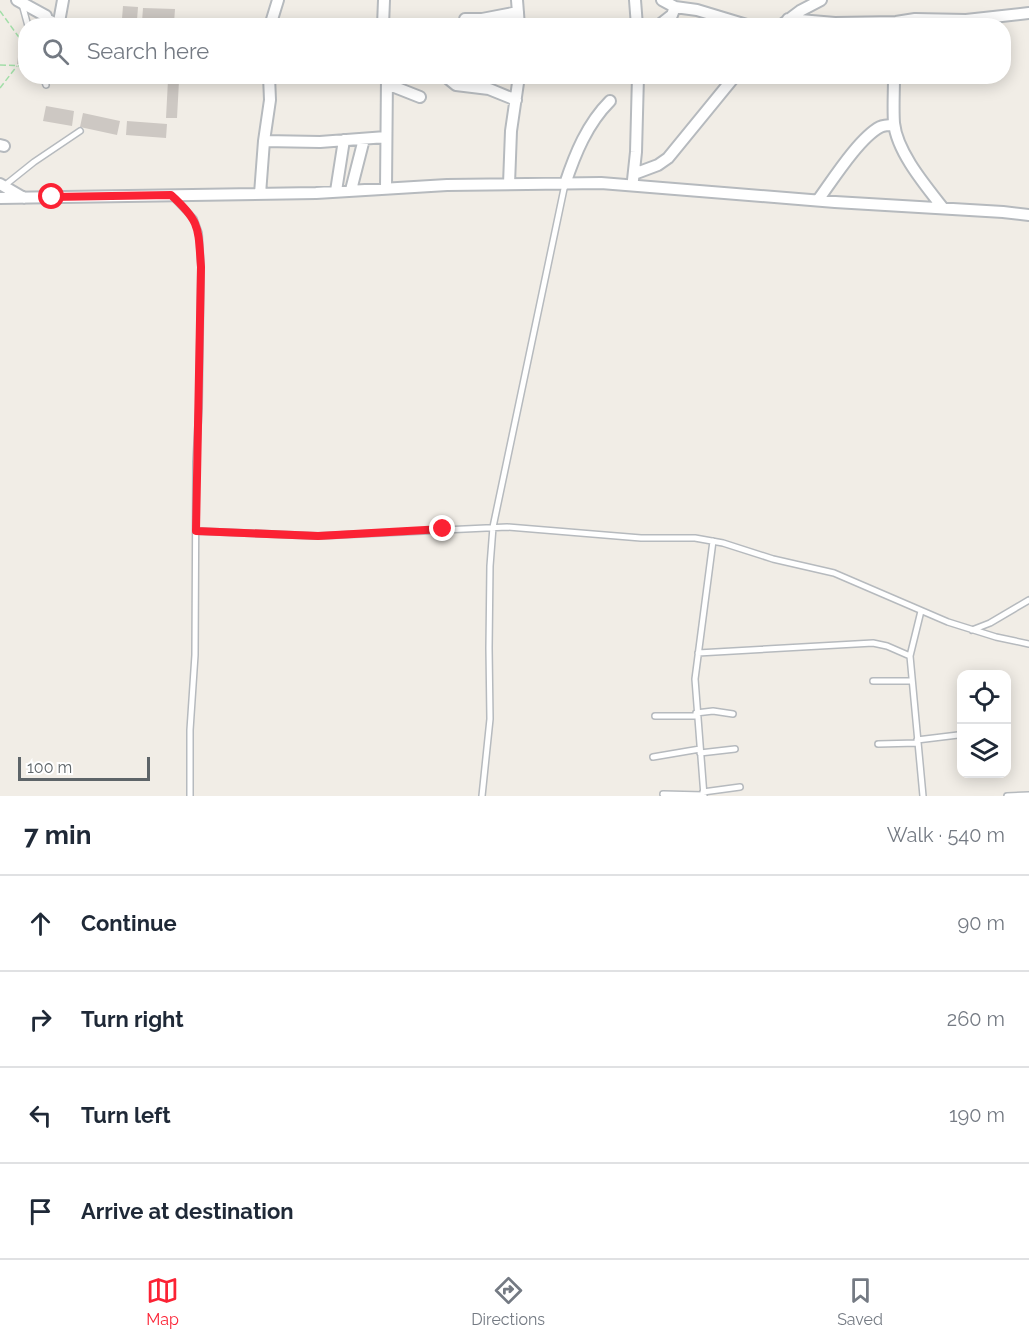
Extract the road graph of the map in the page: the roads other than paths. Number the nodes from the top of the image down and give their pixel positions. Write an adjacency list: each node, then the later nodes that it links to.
1 (63, 0): 14 (street)
2 (278, 0): 15 (street)
3 (384, 0): 16 (street)
4 (635, 0): 19 (street)
5 (662, 0): 9 (street)
6 (820, 0): 22 (street)
7 (19, 1): 11 (street); 12 (lane)
8 (516, 3): 17 (street); 18 (street)
9 (675, 7): 20 (street); 21 (street)
10 (1029, 13): 23 (street)
11 (46, 16): 13 (lane)
12 (25, 18)
13 (50, 18)
14 (63, 18)
15 (272, 18)
16 (383, 18)
17 (484, 18)
18 (518, 18)
19 (637, 18)
20 (668, 18)
21 (724, 18)
22 (791, 18)
23 (984, 18)
24 (269, 84): 40 (street)
25 (391, 84): 37 (street)
26 (396, 84): 32 (street)
27 (455, 84): 33 (street)
28 (518, 84): 33 (street)
29 (638, 84): 41 (street)
30 (728, 84): 41 (street)
31 (894, 84): 35 (street)
32 (420, 97)
33 (516, 100): 42 (street)
34 (610, 101): 43 (street)
35 (894, 125): 53 (street); 54 (street)
36 (80, 131): 44 (lane)
37 (386, 137): 38 (street); 46 (street)
38 (364, 138): 39 (street); 47 (street)
39 (344, 140): 40 (street); 48 (street)
40 (264, 141): 49 (street)
41 (634, 174): 45 (street)
42 (509, 184): 43 (street); 46 (street)
43 (565, 184): 45 (street); 56 (lane)
44 (2, 185): 52 (street)
45 (632, 186): 53 (street)
46 (386, 188): 47 (street)
47 (351, 190): 48 (street)
48 (336, 191): 49 (street)
49 (260, 194): 50 (street)
50 (171, 195): 52 (street); 57 (lane)
51 (0, 198): 52 (street)
52 (24, 198)
53 (818, 200): 54 (street)
54 (943, 208): 55 (street)
55 (1029, 215)
56 (493, 527): 57 (lane); 58 (lane); 81 (lane)
57 (196, 531): 80 (lane)
58 (713, 541): 60 (lane); 63 (lane)
59 (1029, 600): 61 (lane)
60 (921, 611): 61 (lane); 64 (lane)
61 (972, 630): 62 (lane)
62 (1029, 644)
63 (698, 653): 64 (lane); 67 (lane)
64 (910, 656): 66 (lane)
65 (873, 681): 66 (lane)
66 (911, 681): 71 (lane)
67 (696, 714): 68 (lane); 69 (lane); 74 (lane)
68 (733, 714)
69 (655, 716)
70 (957, 735): 71 (lane)
71 (917, 742): 72 (lane); 82 (lane)
72 (878, 744)
73 (735, 748): 74 (lane)
74 (700, 751): 75 (lane); 78 (lane)
75 (653, 757)
76 (740, 787): 78 (lane)
77 (663, 794): 78 (lane)
78 (704, 794)
79 (1029, 795): 83 (lane)
80 (190, 796)
81 (482, 796)
82 (923, 796)
83 (1006, 796)

